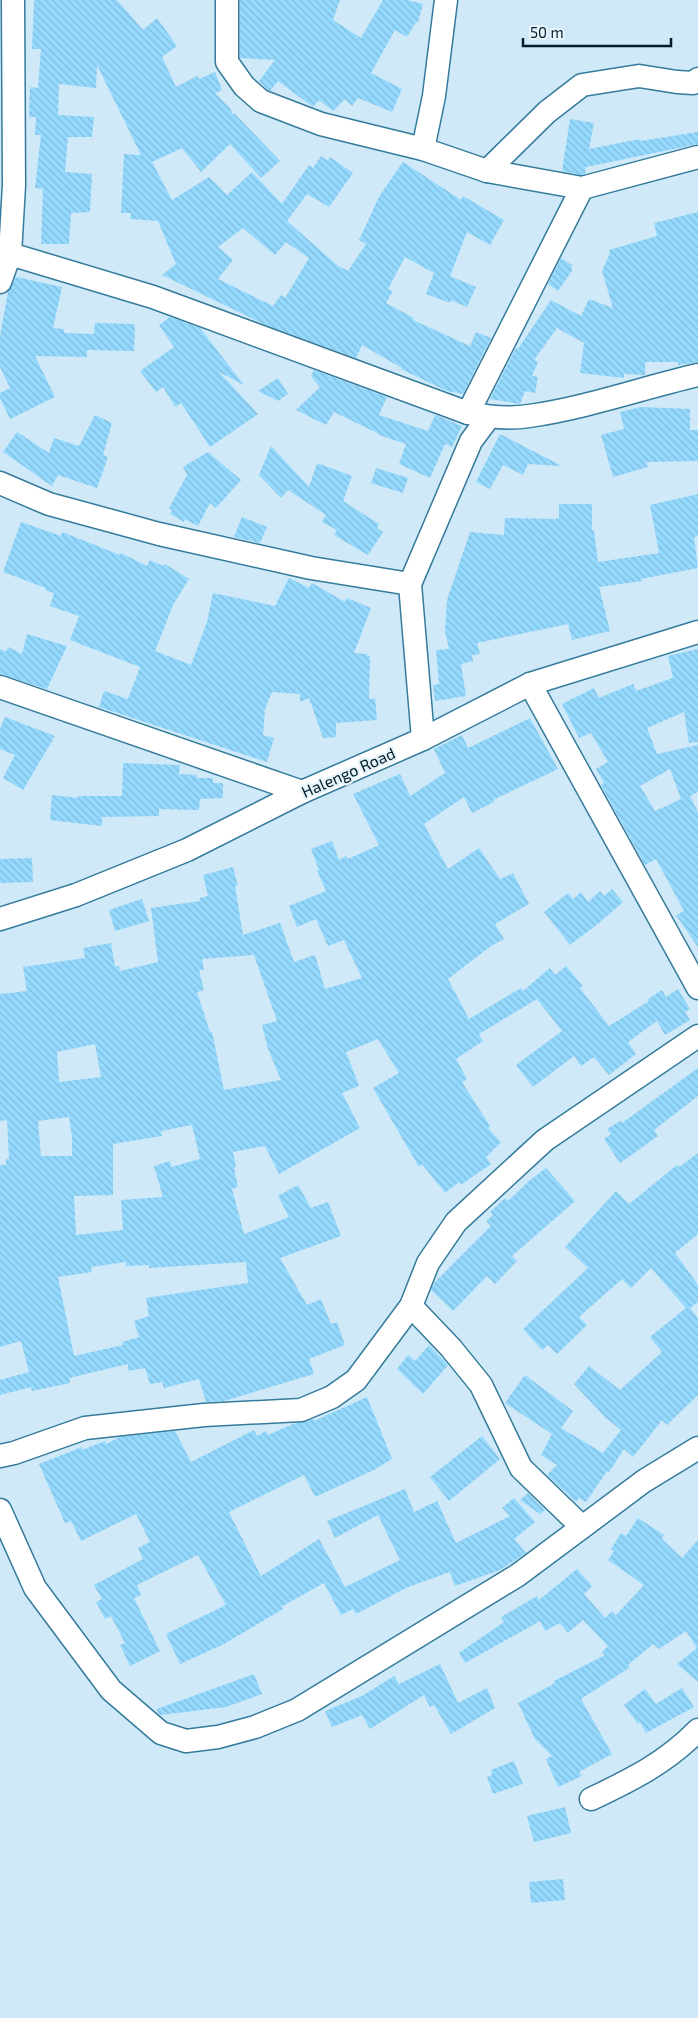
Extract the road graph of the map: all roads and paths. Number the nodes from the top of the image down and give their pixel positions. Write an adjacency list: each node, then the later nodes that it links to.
1 (13, 0): 9 (street)
2 (227, 0): 5 (street)
3 (446, 0): 5 (street)
4 (698, 79): 7 (street)
5 (423, 149): 7 (street)
6 (698, 157): 8 (street)
7 (486, 172): 8 (street)
8 (582, 188): 12 (street)
9 (10, 254): 10 (street); 12 (street)
10 (0, 282)
11 (698, 375): 12 (street)
12 (478, 415): 14 (street)
13 (0, 483): 14 (street)
14 (410, 584): 18 (street)
15 (698, 632): 16 (street, Halengo Road)
16 (530, 684): 18 (street, Halengo Road); 21 (street)
17 (0, 687): 19 (street)
18 (423, 739): 19 (street, Halengo Road)
19 (302, 792): 20 (street, Halengo Road)
20 (0, 919)
21 (698, 988)
22 (698, 1036): 23 (street)
23 (411, 1306): 25 (street); 27 (street)
24 (698, 1448): 27 (street)
25 (0, 1456)
26 (0, 1510): 27 (street)
27 (582, 1527)
28 (698, 1730): 29 (street)
29 (590, 1799)

